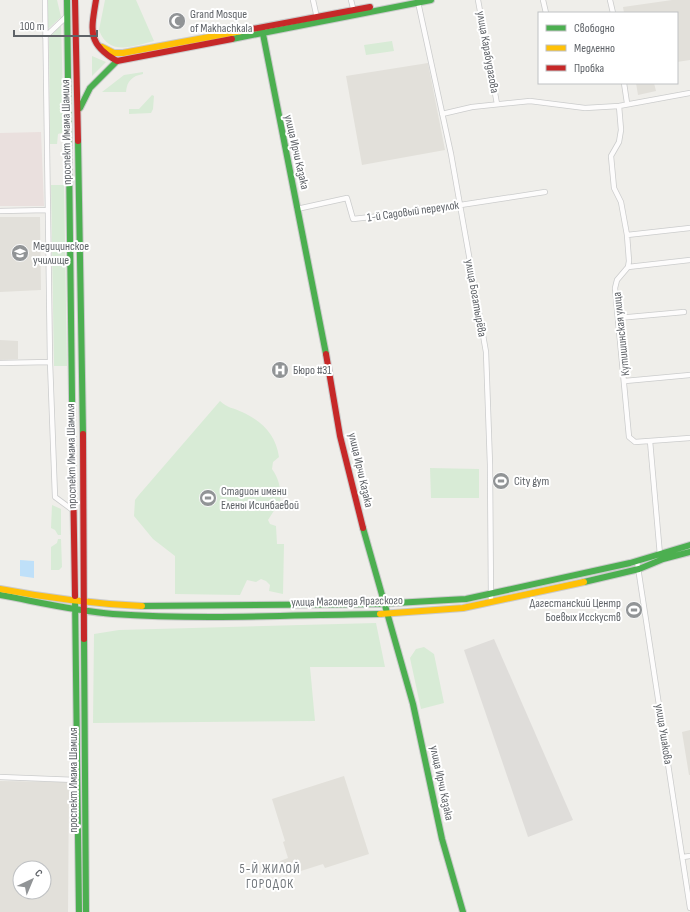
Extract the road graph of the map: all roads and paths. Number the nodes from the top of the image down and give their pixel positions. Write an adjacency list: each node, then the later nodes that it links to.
1 (44, 0): 20 (street)
2 (67, 0): 17 (main road, проспект Имама Шамиля)
3 (75, 0): 28 (main road, проспект Имама Шамиля)
4 (96, 0): 21 (main road)
5 (100, 0): 19 (main road)
6 (313, 0): 18 (street)
7 (351, 0): 14 (street)
8 (401, 0): 14 (main road)
9 (431, 0): 13 (main road)
10 (478, 0): 25 (street, улица Карабудагова)
11 (543, 0): 15 (street)
12 (610, 0): 16 (street)
13 (418, 1): 14 (main road); 27 (street, улица Богатырёва)
14 (354, 12): 18 (main road)
15 (546, 12)
16 (613, 12)
17 (67, 16): 20 (street); 46 (main road, проспект Имама Шамиля)
18 (318, 20): 19 (main road)
19 (262, 30): 21 (main road); 31 (main road, улица Ирчи Казака)
20 (45, 39): 32 (street)
21 (117, 61): 28 (main road)
22 (624, 84): 24 (street)
23 (690, 93): 24 (street)
24 (627, 103): 26 (street)
25 (497, 104): 26 (street); 27 (street)
26 (619, 106): 35 (street)
27 (442, 114): 30 (street, улица Богатырёва)
28 (78, 124): 56 (main road, проспект Имама Шамиля)
29 (545, 192): 30 (street, 1-й Садовый переулок)
30 (459, 204): 31 (street, 1-й Садовый переулок); 54 (street, улица Богатырёва)
31 (297, 209): 57 (main road, улица Ирчи Казака)
32 (48, 210): 33 (street); 40 (street)
33 (0, 211)
34 (690, 228): 35 (street)
35 (628, 235): 37 (street)
36 (690, 260): 37 (street)
37 (628, 267): 39 (street, Кутишинская улица)
38 (684, 312): 39 (street)
39 (618, 318): 43 (street, Кутишинская улица)
40 (50, 362): 41 (street); 46 (street)
41 (0, 364)
42 (690, 375): 43 (street)
43 (625, 381): 45 (street, Кутишинская улица)
44 (690, 438): 45 (street)
45 (650, 442): 49 (street)
46 (74, 511): 55 (main road, проспект Имама Шамиля)
47 (690, 545): 49 (main road, улица Магомеда Ярагского)
48 (690, 552): 49 (main road, улица Магомеда Ярагского)
49 (661, 556): 50 (main road, улица Магомеда Ярагского); 51 (main road, улица Магомеда Ярагского)
50 (637, 561): 51 (street, улица Ушакова); 54 (main road, улица Магомеда Ярагского)
51 (639, 569): 54 (main road, улица Магомеда Ярагского); 64 (street, улица Ушакова)
52 (0, 589): 55 (main road, улица Магомеда Ярагского)
53 (0, 595): 58 (main road, улица Магомеда Ярагского)
54 (491, 598): 57 (main road, улица Магомеда Ярагского); 60 (main road, улица Магомеда Ярагского)
55 (75, 600): 56 (main road, улица Магомеда Ярагского); 58 (main road, проспект Имама Шамиля)
56 (84, 601): 57 (main road, улица Магомеда Ярагского); 59 (main road, проспект Имама Шамиля)
57 (386, 604): 60 (main road, улица Ирчи Казака)
58 (74, 609): 59 (main road, улица Магомеда Ярагского); 62 (main road, проспект Имама Шамиля)
59 (83, 611): 60 (main road, улица Магомеда Ярагского); 67 (main road, проспект Имама Шамиля)
60 (388, 613): 68 (main road, улица Ирчи Казака)
61 (0, 777): 62 (street)
62 (76, 780): 66 (main road, проспект Имама Шамиля)
63 (690, 856): 64 (street)
64 (683, 857): 65 (street, улица Ушакова)
65 (690, 908)
66 (79, 912)
67 (86, 912)
68 (463, 912)

